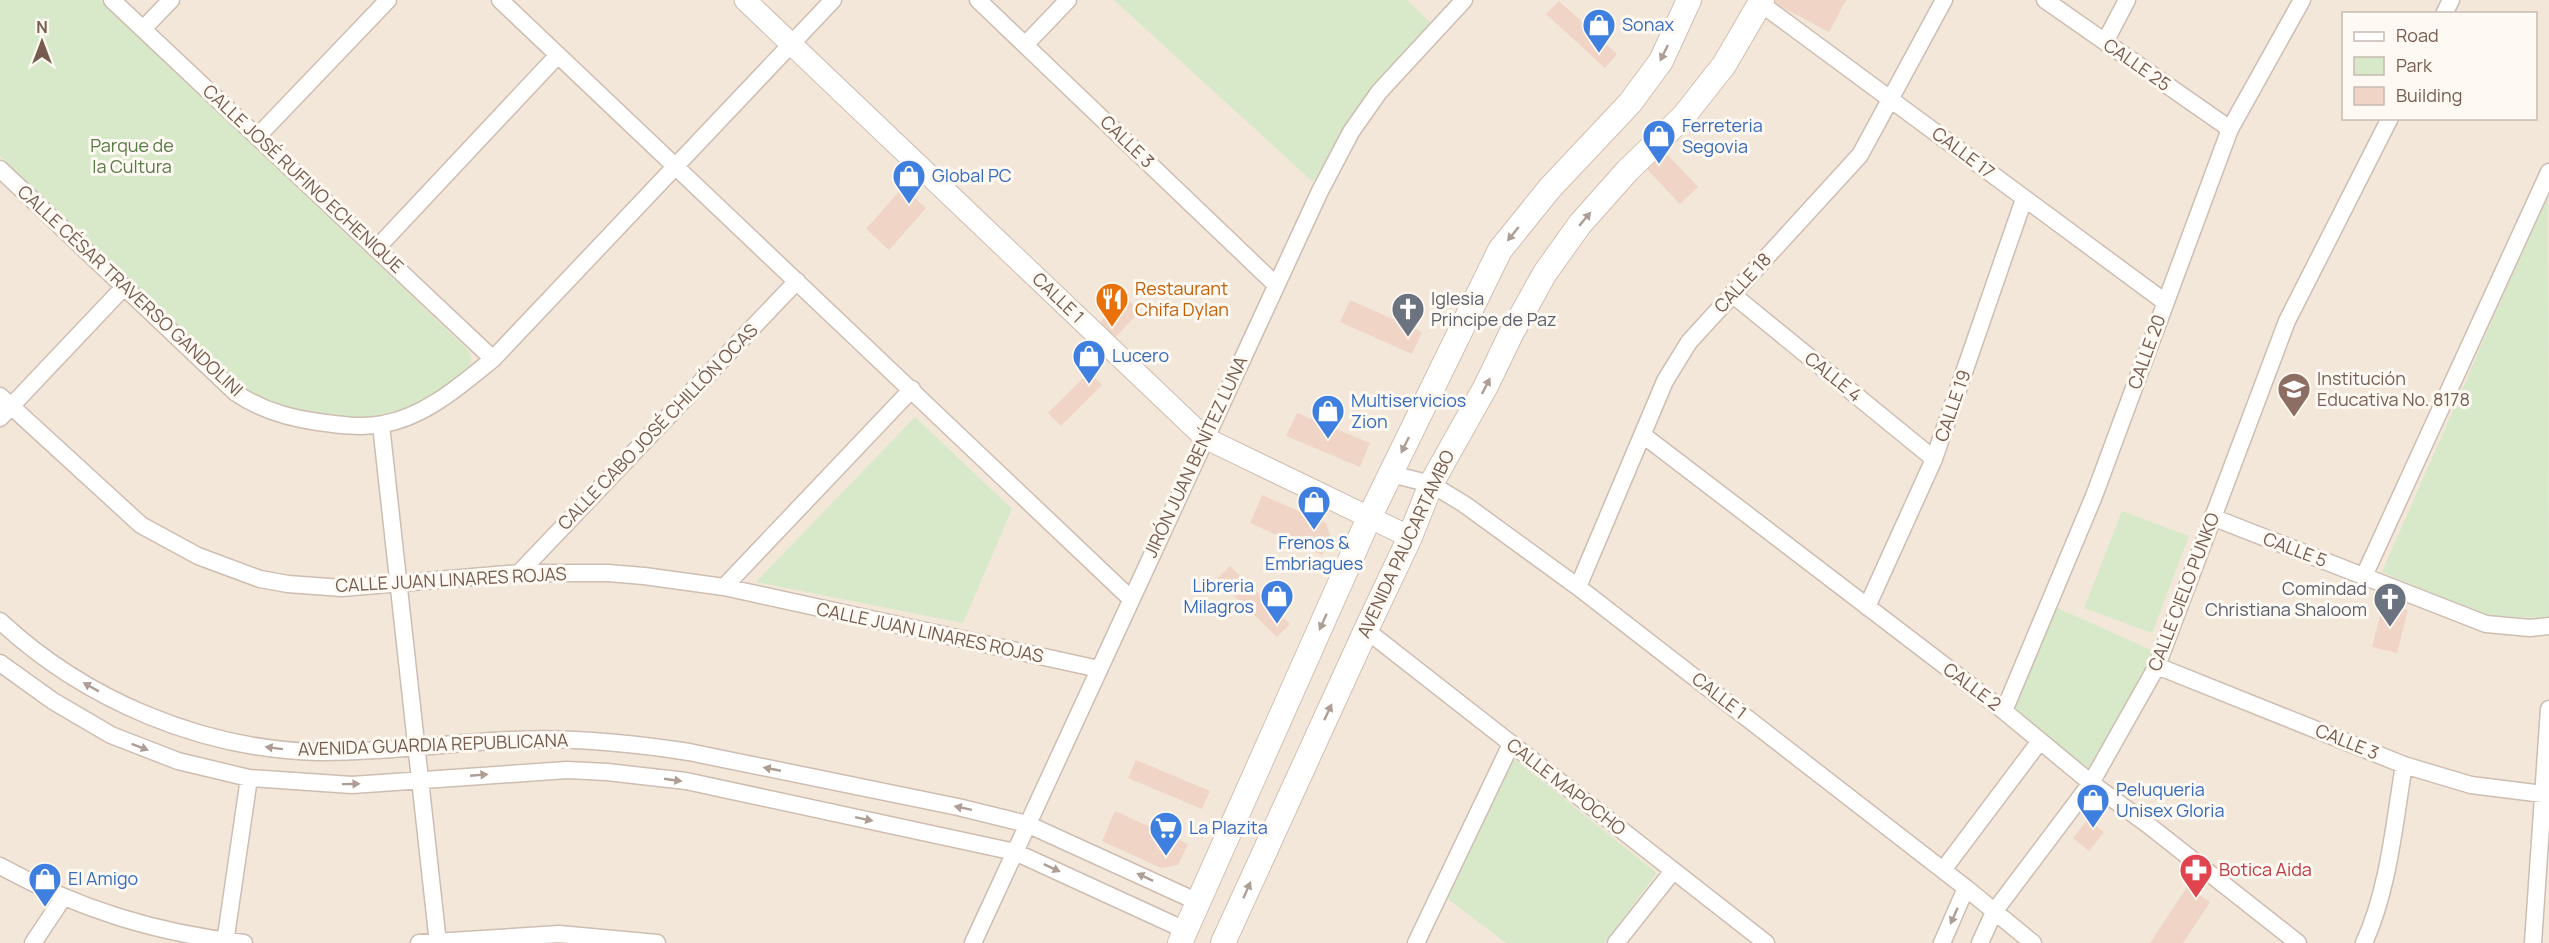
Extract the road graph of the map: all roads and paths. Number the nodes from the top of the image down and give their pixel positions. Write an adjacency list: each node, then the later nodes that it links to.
1 (112, 0): 16 (street, CALLE JOSÉ RUFINO ECHENIQUE)
2 (171, 0): 16 (street)
3 (388, 0): 24 (street)
4 (500, 0): 20 (street)
5 (745, 0): 18 (street, CALLE 1)
6 (833, 0): 18 (street, CALLE CÉSAR TRAVERSO GANDOLINI)
7 (978, 0): 19 (street, CALLE 3)
8 (1068, 0): 19 (street)
9 (1464, 0): 31 (street, JIRÓN JUAN BENÍTEZ LUNA)
10 (1689, 0): 42 (main road, one-way to 42)
11 (1944, 0): 21 (street, CALLE 18)
12 (2044, 0): 17 (street, CALLE 25)
13 (2127, 0): 17 (street)
14 (2302, 0): 23 (street, CALLE 20)
15 (1761, 2): 21 (street, CALLE 17); 43 (main road, AVENIDA PAUCARTAMBO, one-way to 15)
16 (143, 29): 24 (street, CALLE JOSÉ RUFINO ECHENIQUE)
17 (2105, 42): 23 (street, CALLE 25)
18 (792, 44): 25 (street, CALLE CÉSAR TRAVERSO GANDOLINI); 40 (street, CALLE 1)
19 (1025, 45): 31 (street, CALLE 3)
20 (558, 55): 25 (street); 29 (street)
21 (1891, 100): 28 (street, CALLE 17); 33 (street, CALLE 18)
22 (2389, 120): 45 (street, CALLE CIELO PUNKO)
23 (2230, 129): 34 (street, CALLE 20)
24 (257, 137): 29 (street, CALLE JOSÉ RUFINO ECHENIQUE)
25 (676, 166): 30 (street); 35 (street, CALLE CÉSAR TRAVERSO GANDOLINI)
26 (0, 169): 32 (street, CALLE CÉSAR TRAVERSO GANDOLINI)
27 (2549, 172): 48 (street)
28 (2024, 199): 34 (street, CALLE 17); 41 (street, CALLE 19)
29 (376, 249): 35 (street, CALLE JOSÉ RUFINO ECHENIQUE)
30 (797, 281): 36 (street); 47 (street, CALLE CABO JOSÉ CHILLÓN OCAS)
31 (1275, 284): 40 (street, JIRÓN JUAN BENÍTEZ LUNA)
32 (124, 287): 37 (street); 38 (street, CALLE CÉSAR TRAVERSO GANDOLINI)
33 (1732, 294): 39 (street, CALLE 18); 41 (street, CALLE 4)
34 (2165, 302): 61 (street, CALLE 20)
35 (493, 359): 38 (street, CALLE CÉSAR TRAVERSO GANDOLINI)
36 (912, 389): 51 (street); 52 (street)
37 (4, 406): 49 (street, CALLE JUAN LINARES ROJAS)
38 (381, 425): 49 (street)
39 (1642, 435): 50 (street, CALLE 18); 53 (street, CALLE 2)
40 (1205, 438): 44 (street, CALLE 1); 52 (street, JIRÓN JUAN BENÍTEZ LUNA)
41 (1934, 459): 53 (street, CALLE 19)
42 (1391, 474): 43 (street, CALLE 1); 44 (main road)
43 (1431, 484): 46 (main road, AVENIDA PAUCARTAMBO); 50 (street, CALLE 1)
44 (1369, 518): 46 (street, CALLE 1); 77 (main road, one-way to 77)
45 (2212, 518): 48 (street, CALLE 5); 58 (street, CALLE CIELO PUNKO)
46 (1410, 537): 56 (main road, AVENIDA PAUCARTAMBO)
47 (519, 573): 49 (street, CALLE JUAN LINARES ROJAS); 51 (street, CALLE JUAN LINARES ROJAS)
48 (2364, 576): 55 (street, CALLE 5)
49 (399, 584): 64 (street)
50 (1578, 587): 73 (street, CALLE 1)
51 (724, 588): 59 (street, CALLE JUAN LINARES ROJAS)
52 (1131, 598): 59 (street, JIRÓN JUAN BENÍTEZ LUNA)
53 (1867, 608): 61 (street, CALLE 2)
54 (0, 621): 64 (street, AVENIDA GUARDIA REPUBLICANA, one-way to 54)
55 (2549, 626)
56 (1366, 630): 63 (street, CALLE MAPOCHO); 87 (main road, AVENIDA PAUCARTAMBO, one-way to 56)
57 (0, 663): 66 (street, AVENIDA GUARDIA REPUBLICANA, one-way to 66)
58 (2157, 666): 65 (street, CALLE 3); 68 (street, CALLE CIELO PUNKO)
59 (1099, 669): 70 (street, JIRÓN JUAN BENÍTEZ LUNA)
60 (2549, 709): 69 (street)
61 (2004, 711): 62 (street, CALLE 2)
62 (2040, 741): 68 (street, CALLE 2); 73 (street)
63 (1511, 744): 74 (street, CALLE MAPOCHO); 88 (street)
64 (417, 747): 67 (street); 70 (street, AVENIDA GUARDIA REPUBLICANA, one-way to 64)
65 (2404, 765): 69 (street, CALLE 3); 95 (street)
66 (249, 778): 67 (street, AVENIDA GUARDIA REPUBLICANA, one-way to 67); 80 (street)
67 (420, 780): 71 (street, AVENIDA GUARDIA REPUBLICANA, one-way to 71); 81 (street)
68 (2091, 783): 78 (street, CALLE CIELO PUNKO); 94 (street, CALLE 2)
69 (2543, 794): 96 (street)
70 (1028, 824): 71 (street, JIRÓN JUAN BENÍTEZ LUNA); 77 (street, AVENIDA GUARDIA REPUBLICANA, one-way to 70)
71 (1015, 852): 79 (street, AVENIDA GUARDIA REPUBLICANA, one-way to 79); 86 (street, JIRÓN JUAN BENÍTEZ LUNA)
72 (0, 866): 76 (street)
73 (1943, 870): 75 (street, CALLE 1)
74 (1673, 871): 89 (street); 90 (street, CALLE MAPOCHO)
75 (1966, 888): 78 (street, CALLE 1); 91 (street, one-way to 91)
76 (63, 898): 80 (street); 82 (street)
77 (1198, 902): 79 (main road)
78 (1994, 912): 92 (street, CALLE CIELO PUNKO); 93 (street, CALLE 1)
79 (1182, 937)
80 (225, 942): 83 (street)
81 (438, 942): 84 (street); 85 (street)
82 (33, 943)
83 (244, 943)
84 (418, 943)
85 (657, 943)
86 (973, 943)
87 (1223, 943)
88 (1416, 943)
89 (1616, 943)
90 (1766, 943)
91 (1942, 943)
92 (1980, 943)
93 (2033, 943)
94 (2298, 943)
95 (2364, 943)
96 (2533, 943)

